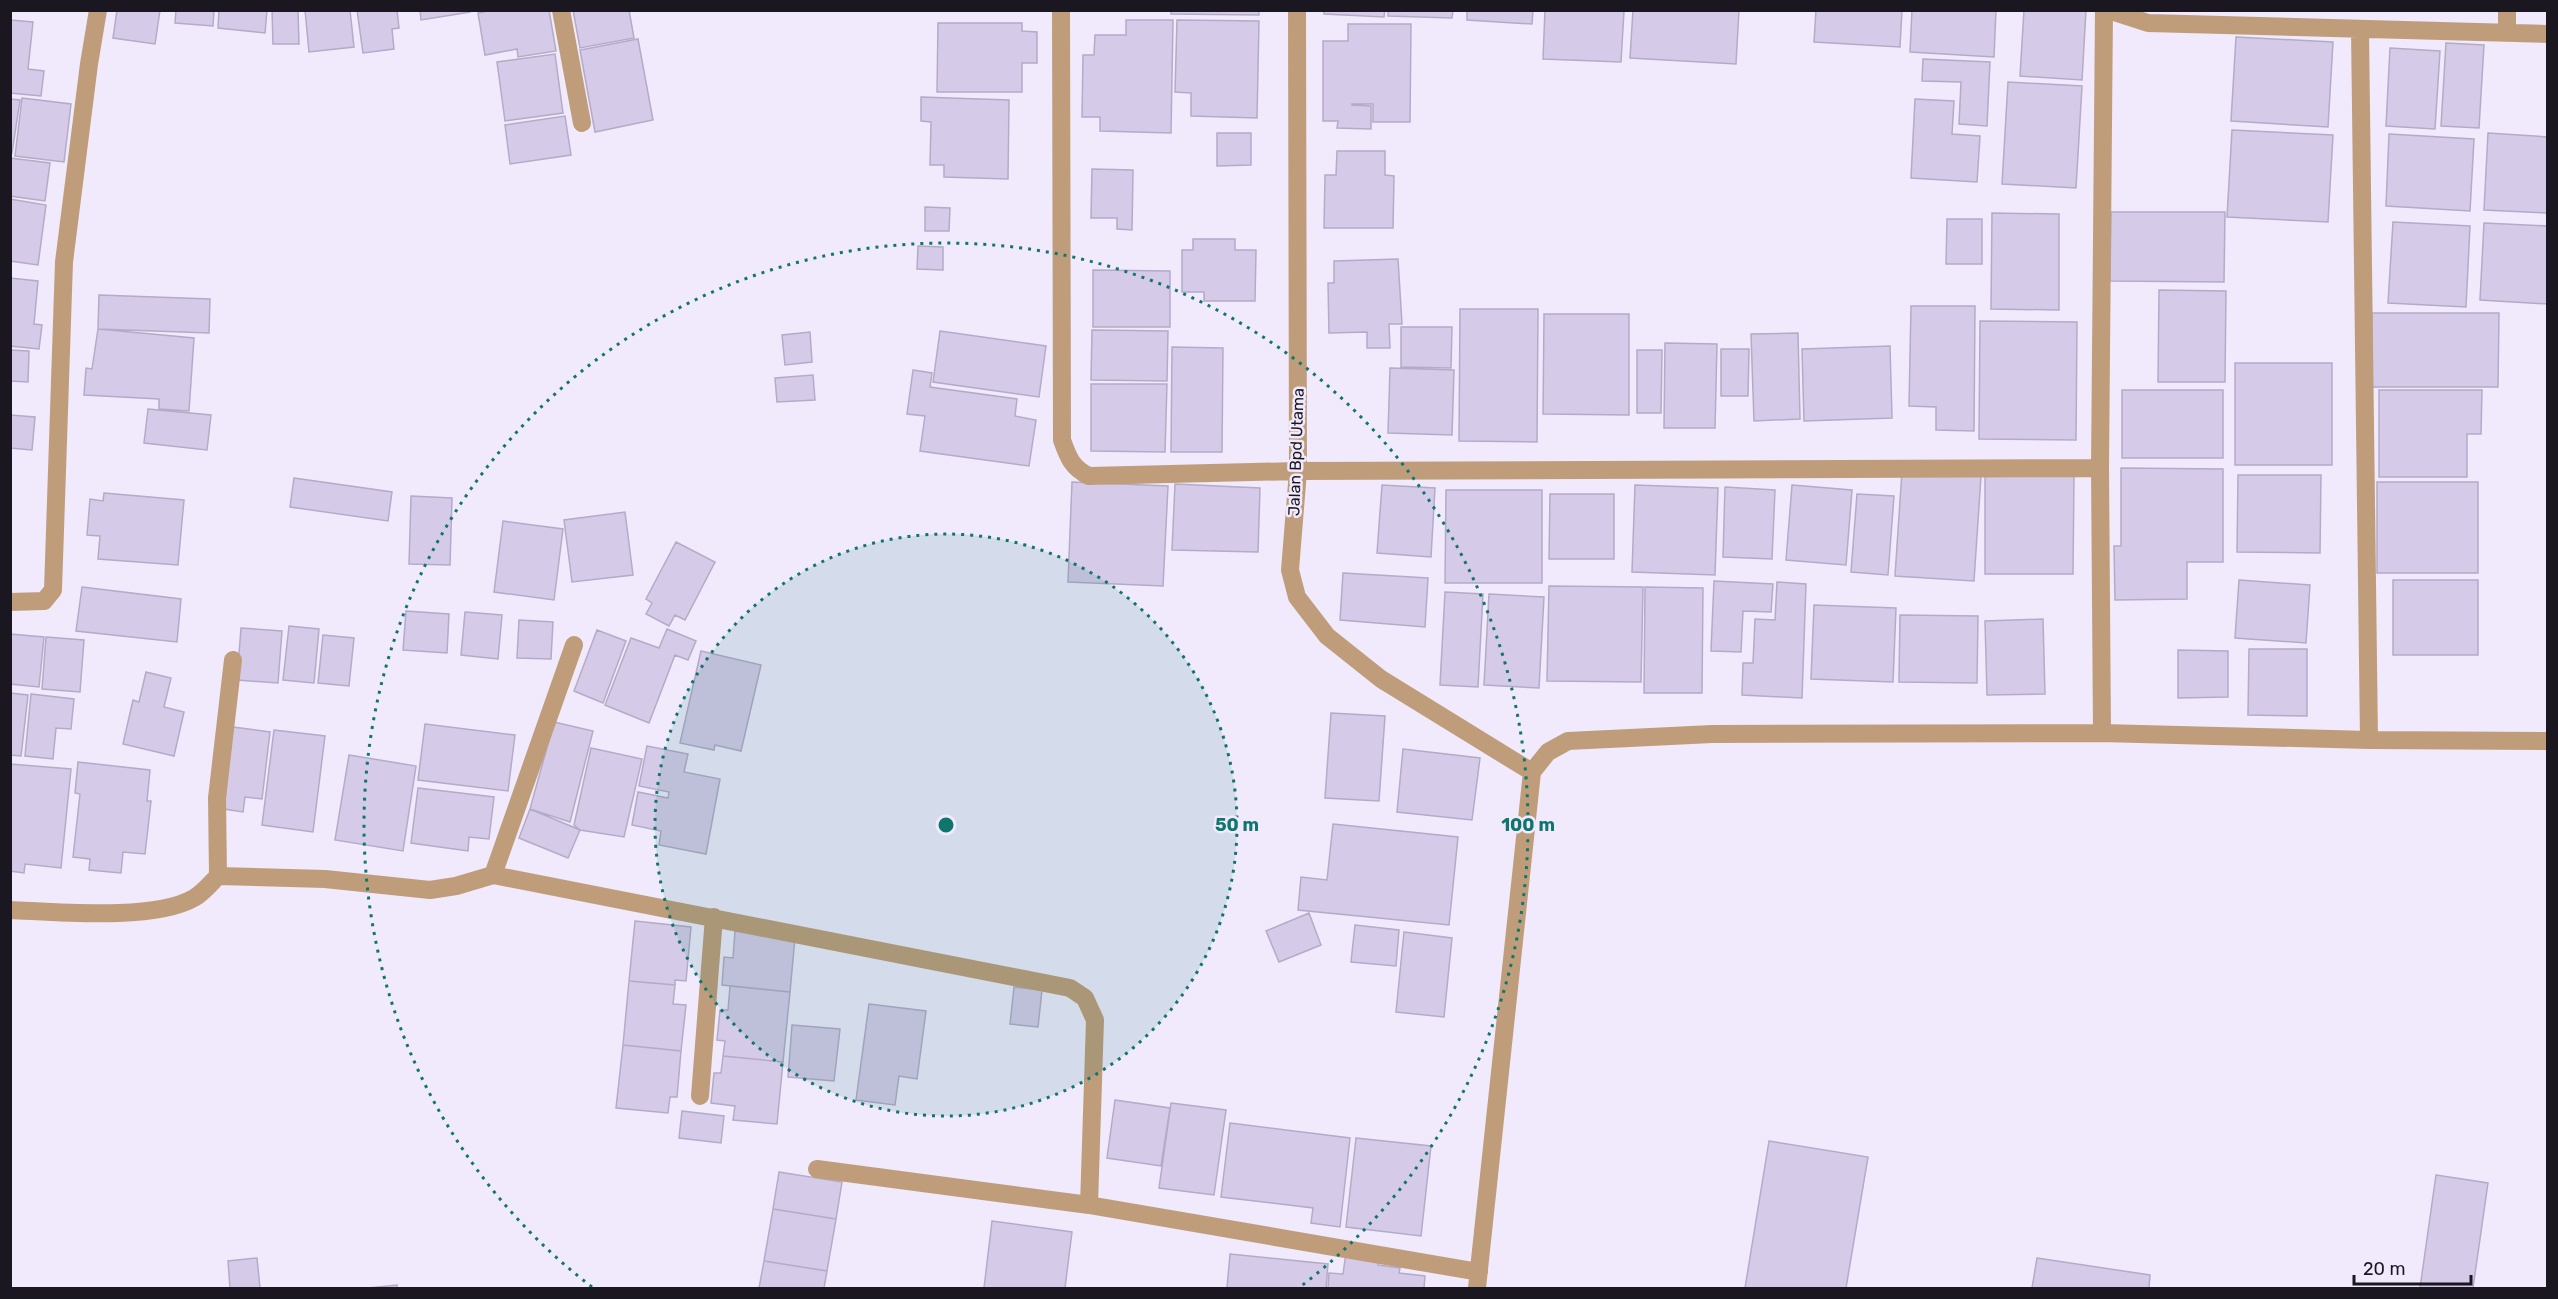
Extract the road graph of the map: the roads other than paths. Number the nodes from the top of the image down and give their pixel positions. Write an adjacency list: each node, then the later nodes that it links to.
1 (98, 10): 13 (street)
2 (561, 10): 10 (street)
3 (1061, 10): 12 (street)
4 (1297, 10): 12 (street, Jalan Bpd Utama)
5 (2106, 10): 7 (street); 11 (street)
6 (2507, 10): 8 (street)
7 (2360, 30): 8 (street); 17 (street)
8 (2507, 32): 9 (street)
9 (2547, 34)
10 (582, 123)
11 (2100, 468): 12 (street); 16 (street)
12 (1298, 471): 19 (street, Jalan Bpd Utama)
13 (10, 602)
14 (574, 645): 20 (street)
15 (233, 660): 21 (street)
16 (2102, 733): 17 (street); 19 (street)
17 (2369, 740): 18 (street)
18 (2547, 741)
19 (1532, 772): 27 (street)
20 (493, 875): 21 (street); 23 (street)
21 (218, 876): 22 (street)
22 (10, 910)
23 (714, 917): 24 (street); 26 (street)
24 (700, 1096)
25 (817, 1169): 26 (street)
26 (1089, 1205): 27 (street)
27 (1478, 1280)

